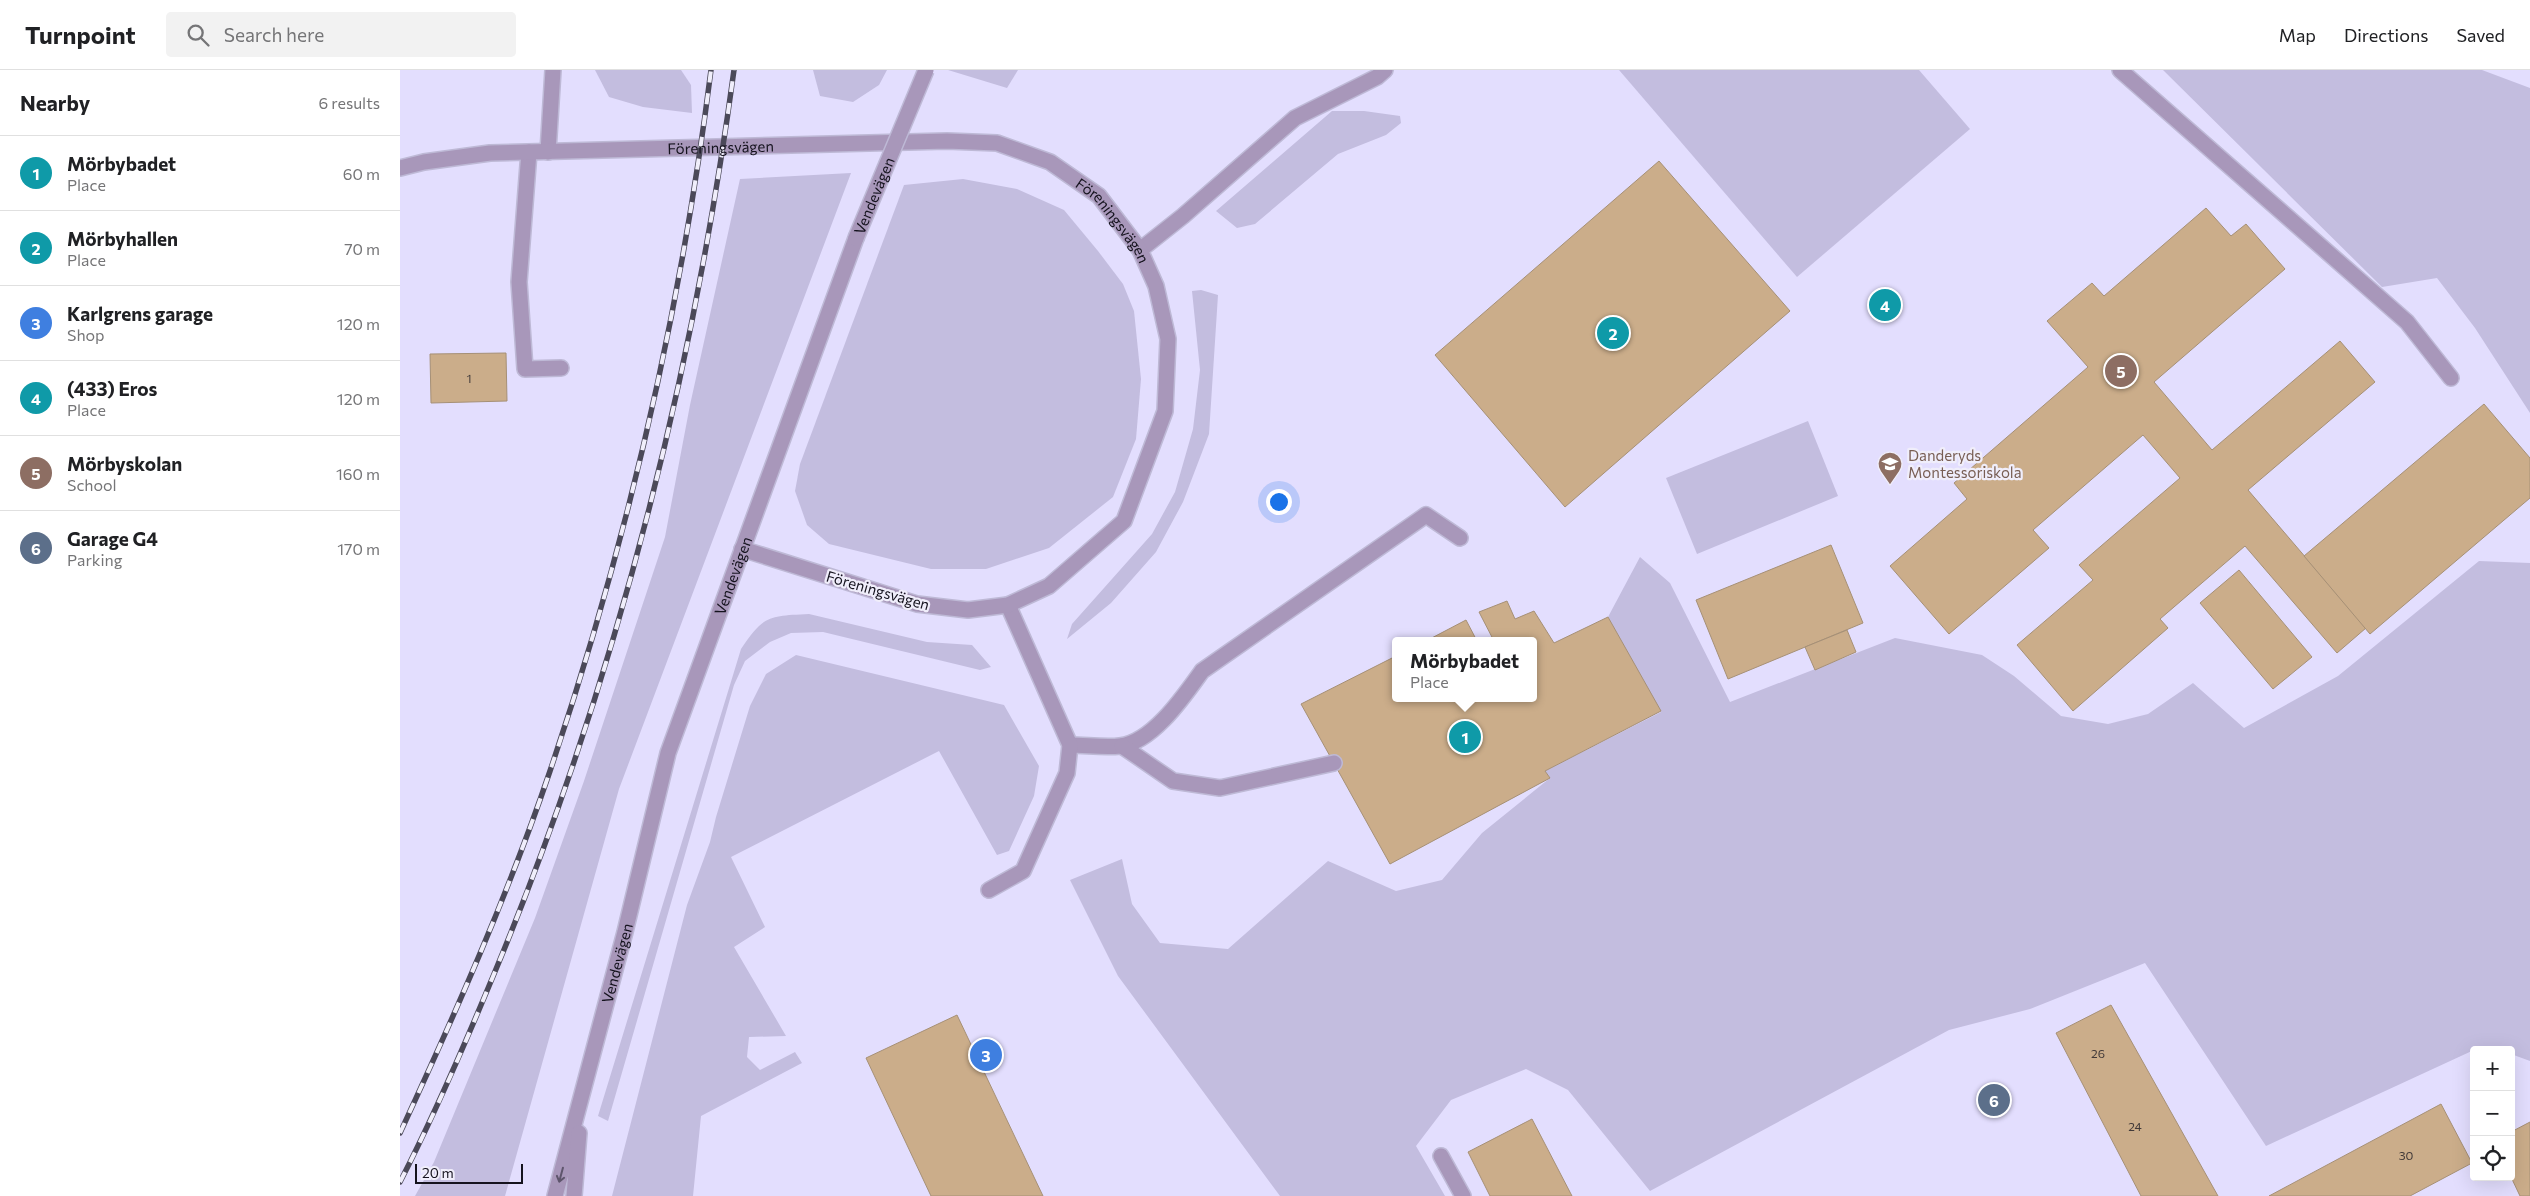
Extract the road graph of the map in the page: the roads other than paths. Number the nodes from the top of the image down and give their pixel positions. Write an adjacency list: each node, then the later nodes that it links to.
1 (553, 70): 6 (street)
2 (926, 70): 12 (street, Vendevägen, bridge)
3 (1385, 70): 8 (street)
4 (2120, 70): 10 (street)
5 (530, 152): 6 (street, Föreningsvägen); 7 (street, Föreningsvägen); 9 (street)
6 (548, 152): 8 (street, Föreningsvägen)
7 (400, 168)
8 (1140, 250): 13 (street, Föreningsvägen)
9 (561, 368)
10 (2451, 378)
11 (1460, 538): 15 (street)
12 (742, 549): 13 (street, Föreningsvägen); 18 (street, Vendevägen)
13 (1008, 605): 14 (street)
14 (1070, 745): 15 (street); 17 (street)
15 (1122, 746): 16 (street)
16 (1334, 763)
17 (989, 890)
18 (582, 1094): 20 (street, Vendevägen, one-way to 20); 21 (street, Vendevägen)
19 (1440, 1156): 22 (street)
20 (555, 1196)
21 (574, 1196)
22 (1463, 1196)

